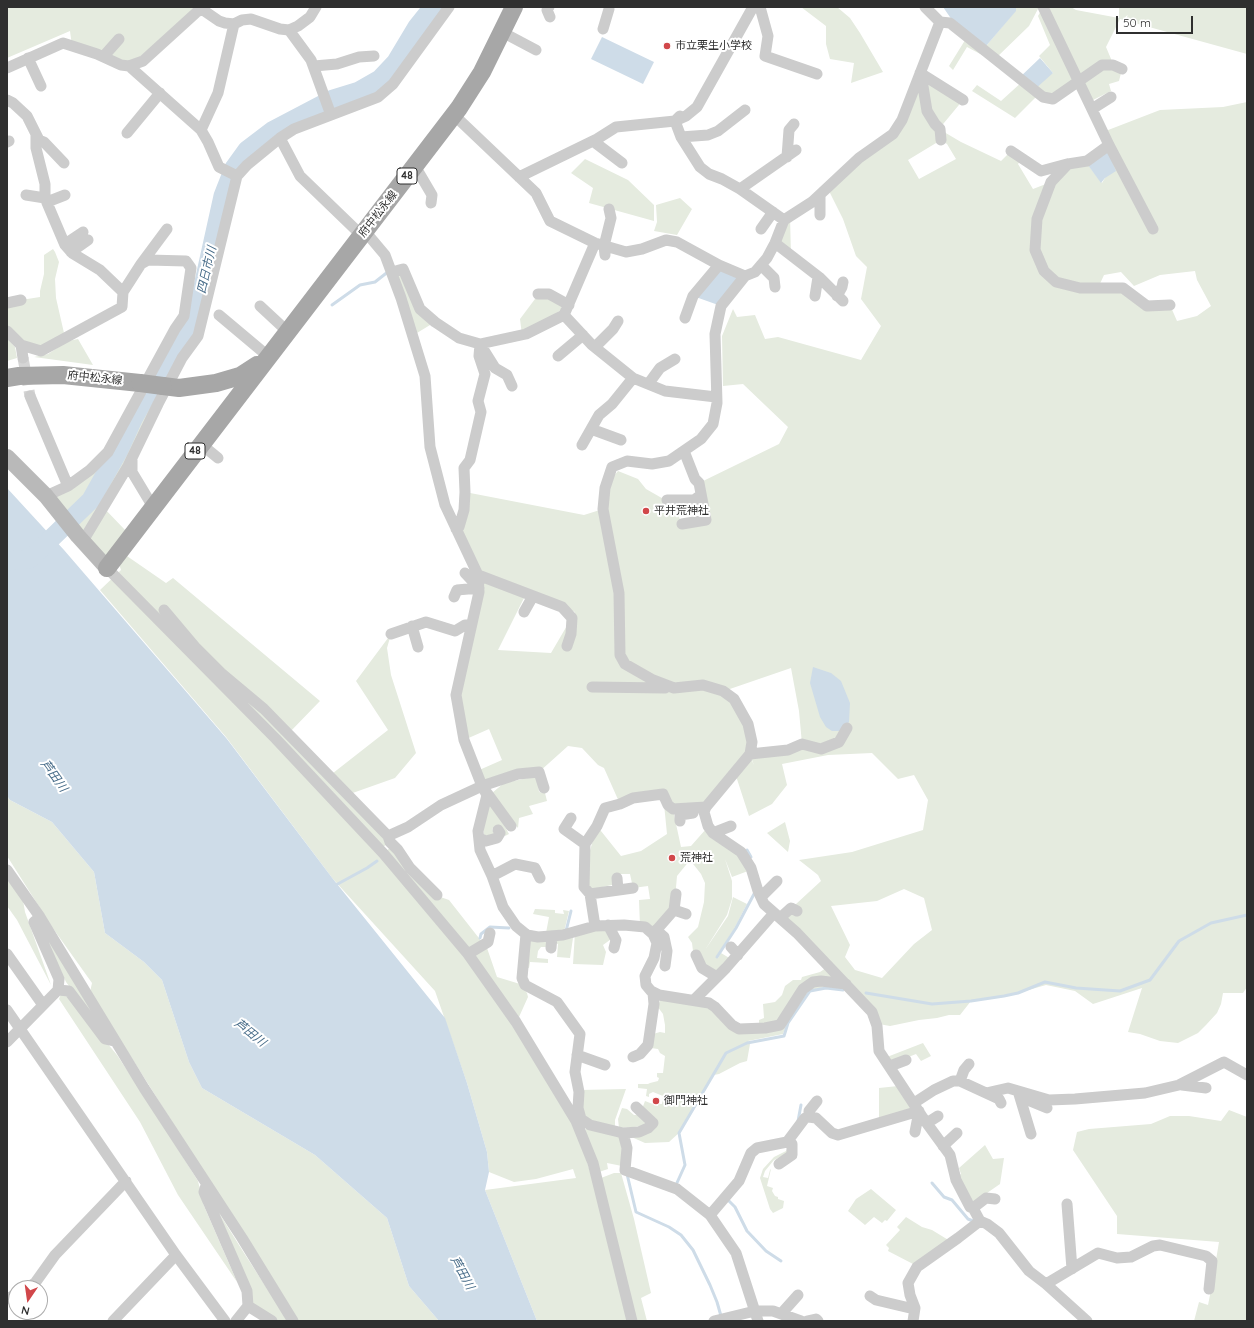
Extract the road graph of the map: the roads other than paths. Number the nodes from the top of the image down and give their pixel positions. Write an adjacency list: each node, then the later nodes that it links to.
1 (316, 7): 12 (street)
2 (449, 7): 33 (street)
3 (514, 7): 14 (main road, 府中松永線 / 48)
4 (753, 7): 37 (street)
5 (760, 7): 25 (street)
6 (925, 7): 10 (street)
7 (1043, 7): 26 (street)
8 (204, 8): 11 (street); 20 (street)
9 (607, 9): 13 (street)
10 (940, 22): 24 (street); 26 (street)
11 (234, 24): 12 (street); 39 (street)
12 (289, 30): 21 (street)
13 (603, 30)
14 (502, 32): 16 (street); 36 (main road, 府中松永線 / 48)
15 (119, 39): 18 (street)
16 (536, 50)
17 (374, 56): 21 (street)
18 (103, 57): 19 (street); 20 (street)
19 (28, 58): 22 (street); 28 (street)
20 (129, 66): 29 (street)
21 (314, 66): 33 (street)
22 (7, 68)
23 (1122, 69): 26 (street)
24 (920, 73): 32 (street); 44 (street); 59 (street)
25 (817, 74)
26 (1079, 81): 34 (street)
27 (702, 85): 37 (street)
28 (41, 86)
29 (160, 93): 39 (street); 40 (street)
30 (1111, 97): 34 (street)
31 (7, 100): 41 (street)
32 (963, 100)
33 (329, 107): 43 (street)
34 (1092, 109): 46 (street)
35 (745, 110): 42 (street)
36 (454, 115): 53 (main road, 府中松永線 / 48); 55 (street)
37 (675, 121): 42 (street); 45 (street)
38 (794, 124): 49 (street)
39 (201, 130): 54 (street)
40 (127, 133)
41 (36, 134): 50 (street); 60 (street)
42 (680, 137): 56 (street)
43 (280, 138): 54 (street); 69 (street)
44 (941, 140)
45 (593, 141): 51 (street); 55 (street)
46 (1109, 145): 52 (street); 68 (street)
47 (796, 150): 49 (street)
48 (1011, 151): 52 (street)
49 (787, 157): 56 (street)
50 (64, 162)
51 (622, 163)
52 (1068, 164): 87 (street)
53 (414, 166): 61 (street); 69 (main road, 府中松永線 / 48)
54 (237, 176): 107 (street)
55 (519, 177): 73 (street)
56 (740, 189): 63 (street)
57 (26, 195): 60 (street)
58 (65, 195): 60 (street)
59 (820, 196): 64 (street); 65 (street)
60 (46, 200): 72 (street)
61 (431, 203)
62 (609, 209): 73 (street)
63 (773, 212): 65 (street); 67 (street)
64 (820, 215)
65 (784, 220): 71 (street)
66 (167, 229): 74 (street)
67 (761, 229)
68 (1153, 229)
69 (363, 233): 77 (street); 94 (main road, 府中松永線 / 48)
70 (86, 236): 72 (street)
71 (775, 243): 76 (street); 79 (street)
72 (68, 248): 82 (street)
73 (601, 248): 75 (street); 89 (street)
74 (141, 264): 82 (street); 119 (street)
75 (719, 265): 78 (street); 91 (street)
76 (761, 265): 78 (street); 81 (street)
77 (392, 272): 96 (street); 125 (street)
78 (745, 276): 110 (street)
79 (818, 276): 80 (street); 84 (street)
80 (842, 282)
81 (775, 287)
82 (123, 292): 97 (street)
83 (538, 294): 89 (street)
84 (815, 296)
85 (21, 300): 86 (street)
86 (7, 303)
87 (1170, 305)
88 (260, 306): 94 (street)
89 (566, 310): 95 (street); 96 (street)
90 (219, 315): 99 (street)
91 (685, 318)
92 (618, 321): 98 (street)
93 (7, 331): 97 (street)
94 (287, 334): 99 (main road, 府中松永線 / 48)
95 (583, 335): 98 (street); 100 (street)
96 (480, 344): 103 (street); 108 (street); 125 (street)
97 (21, 346): 101 (street)
98 (595, 347): 105 (street)
99 (268, 356): 107 (main road, 府中松永線 / 48); 113 (main road, 府中松永線 / 48)
100 (558, 356)
101 (23, 358)
102 (675, 359): 106 (street)
103 (491, 373)
104 (7, 378): 107 (main road, 府中松永線 / 48, bridge)
105 (633, 378): 106 (street); 111 (street)
106 (648, 383): 110 (street)
107 (165, 386): 117 (street)
108 (512, 386)
109 (30, 396): 119 (street)
110 (716, 397): 115 (street)
111 (591, 429): 112 (street); 114 (street)
112 (621, 440)
113 (201, 444): 118 (street); 123 (main road, 府中松永線 / 48)
114 (582, 445)
115 (684, 451): 121 (street); 142 (street)
116 (7, 457): 120 (street)
117 (132, 457): 123 (street); 126 (street)
118 (218, 458)
119 (68, 486): 120 (street)
120 (46, 496): 126 (street)
121 (701, 496): 122 (street); 124 (street)
122 (667, 500)
123 (153, 507): 127 (main road, 府中松永線 / 48)
124 (682, 524)
125 (456, 529): 129 (street)
126 (80, 538): 127 (street)
127 (107, 568): 140 (street)
128 (465, 573): 130 (street)
129 (478, 576): 130 (street); 131 (street)
130 (479, 588): 132 (street); 135 (street)
131 (533, 596): 134 (street); 138 (street)
132 (454, 597)
133 (164, 610): 140 (street)
134 (524, 612)
135 (472, 625): 136 (street); 146 (street)
136 (412, 626): 137 (street); 139 (street)
137 (391, 634)
138 (567, 646)
139 (418, 647)
140 (219, 676): 154 (street); 182 (street)
141 (592, 687): 142 (street)
142 (674, 688): 144 (street)
143 (848, 728): 144 (street)
144 (750, 754): 147 (street)
145 (544, 788): 146 (street)
146 (484, 789): 150 (street); 154 (street); 155 (street)
147 (705, 810): 149 (street); 153 (street); 156 (street)
148 (571, 818): 156 (street)
149 (680, 822)
150 (511, 826)
151 (731, 826): 153 (street)
152 (498, 830): 155 (street)
153 (713, 833): 167 (street)
154 (388, 836): 166 (street)
155 (479, 838): 158 (street)
156 (585, 844): 164 (street)
157 (7, 870): 172 (street)
158 (492, 876): 159 (street); 176 (street)
159 (540, 878)
160 (617, 878): 163 (street)
161 (778, 881): 167 (street)
162 (633, 888): 163 (street)
163 (618, 890): 164 (street)
164 (590, 894): 174 (street)
165 (676, 894): 168 (street)
166 (437, 895)
167 (761, 897): 171 (street)
168 (674, 910): 170 (street); 175 (street)
169 (797, 911): 171 (street)
170 (686, 914)
171 (777, 916): 185 (street); 186 (street)
172 (40, 918): 187 (street); 193 (street)
173 (608, 925): 174 (street); 175 (street); 180 (street)
174 (595, 926): 177 (street)
175 (654, 932): 184 (street); 188 (street)
176 (526, 934): 177 (street); 195 (street)
177 (552, 936): 179 (street)
178 (490, 941): 182 (street)
179 (551, 948)
180 (614, 948)
181 (7, 954): 190 (street)
182 (468, 954): 216 (street)
183 (696, 955): 185 (street)
184 (665, 966)
185 (717, 977): 189 (street)
186 (846, 984): 189 (street); 200 (street)
187 (58, 990): 190 (street); 193 (street)
188 (653, 993): 189 (street); 196 (street)
189 (694, 1000)
190 (43, 1005): 192 (street)
191 (7, 1010): 192 (street)
192 (20, 1029): 194 (street); 225 (street)
193 (115, 1041): 226 (street)
194 (7, 1042)
195 (577, 1055): 199 (street); 216 (street)
196 (633, 1057)
197 (906, 1060): 200 (street)
198 (969, 1064): 202 (street)
199 (605, 1065)
200 (890, 1066): 212 (street)
201 (1247, 1075): 203 (street)
202 (964, 1078): 206 (street); 212 (street)
203 (1179, 1085): 204 (street); 207 (street)
204 (1206, 1088)
205 (1018, 1091): 206 (street); 207 (street); 213 (street); 221 (street)
206 (986, 1093): 210 (street)
207 (1072, 1099): 208 (street)
208 (1099, 1100)
209 (817, 1101): 215 (street)
210 (1001, 1103)
211 (636, 1107): 219 (street)
212 (917, 1107): 215 (street); 217 (street); 218 (street)
213 (1047, 1108)
214 (938, 1116): 217 (street)
215 (809, 1117): 222 (street)
216 (579, 1120): 219 (street); 248 (street)
217 (927, 1124): 223 (street)
218 (915, 1132)
219 (623, 1133): 230 (street)
220 (957, 1133): 223 (street)
221 (1031, 1134)
222 (788, 1142): 224 (street); 230 (street)
223 (943, 1146): 229 (street)
224 (779, 1164)
225 (126, 1181): 232 (street); 234 (street)
226 (206, 1186): 239 (street); 247 (street)
227 (995, 1199): 229 (street)
228 (1067, 1204): 233 (street)
229 (973, 1208): 231 (street)
230 (710, 1215): 242 (street)
231 (980, 1221): 235 (street); 240 (street)
232 (176, 1255): 243 (street); 244 (street)
233 (1072, 1269): 235 (street); 236 (street)
234 (38, 1280)
235 (1046, 1284): 254 (street)
236 (1209, 1289)
237 (798, 1295): 241 (street)
238 (870, 1296): 240 (street)
239 (248, 1306): 245 (street); 246 (street)
240 (914, 1309): 253 (street)
241 (781, 1314): 242 (street); 250 (street)
242 (756, 1316): 249 (street)
243 (113, 1321)
244 (225, 1321)
245 (236, 1321)
246 (272, 1321)
247 (294, 1321)
248 (632, 1321)
249 (714, 1321)
250 (801, 1321)
251 (807, 1321): 252 (street)
252 (818, 1321)
253 (913, 1321)
254 (1087, 1321)

